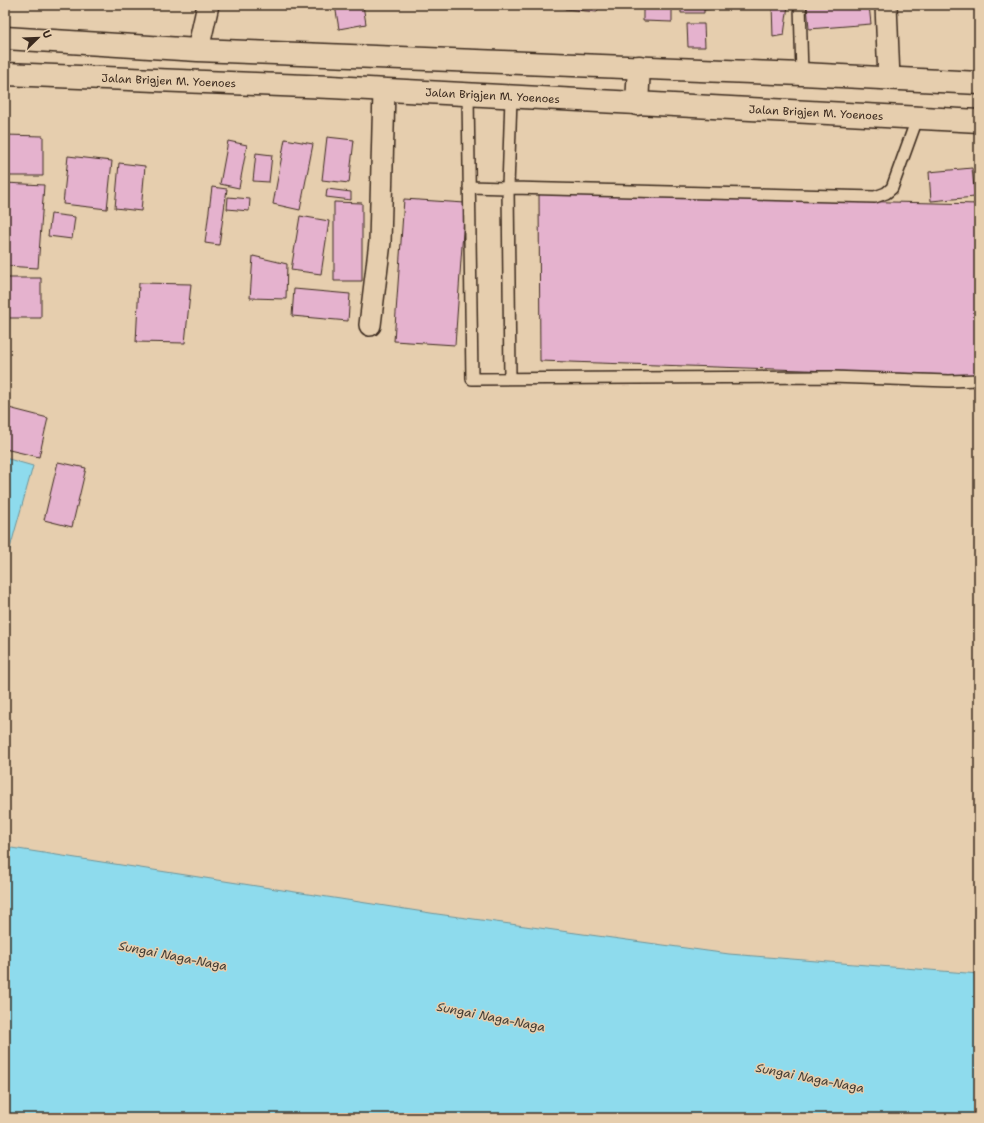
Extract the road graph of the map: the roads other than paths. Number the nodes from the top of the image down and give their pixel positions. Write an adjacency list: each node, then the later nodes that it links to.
1 (208, 5): 5 (street)
2 (800, 5): 8 (lane)
3 (886, 5): 9 (street)
4 (5, 38): 5 (main road)
5 (198, 50): 6 (main road)
6 (639, 67): 8 (main road); 14 (main road)
7 (5, 74): 11 (main road, Jalan Brigjen M. Yoenoes)
8 (802, 74): 9 (main road)
9 (890, 79): 10 (main road)
10 (979, 83)
11 (384, 91): 12 (main road, Jalan Brigjen M. Yoenoes); 19 (street)
12 (468, 96): 13 (main road, Jalan Brigjen M. Yoenoes); 17 (lane)
13 (511, 98): 14 (main road, Jalan Brigjen M. Yoenoes); 18 (lane)
14 (636, 104): 15 (main road, Jalan Brigjen M. Yoenoes)
15 (917, 118): 16 (main road, Jalan Brigjen M. Yoenoes); 18 (lane)
16 (979, 121)
17 (469, 187): 18 (lane); 20 (lane)
18 (508, 187): 20 (lane)
19 (370, 325)
20 (510, 378): 21 (lane)
21 (979, 380)

